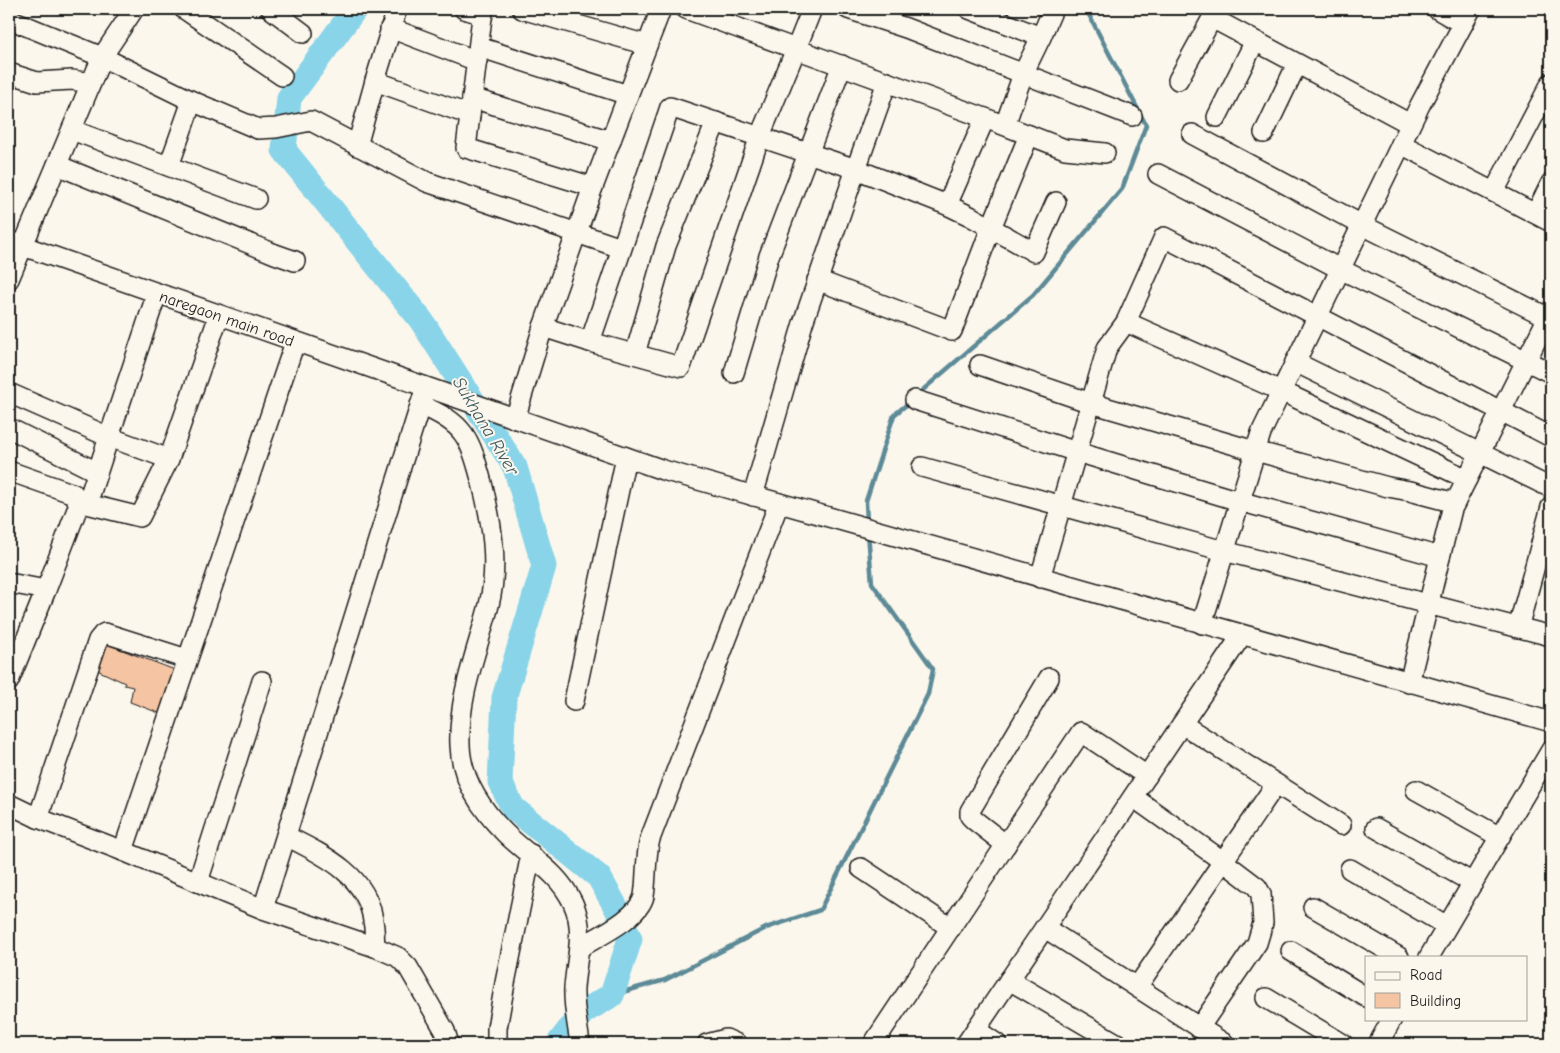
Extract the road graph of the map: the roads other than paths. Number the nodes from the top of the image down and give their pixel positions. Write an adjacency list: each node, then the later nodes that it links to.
1 (134, 9): 25 (street)
2 (184, 9): 30 (street)
3 (271, 9): 19 (street)
4 (397, 9): 18 (street)
5 (464, 9): 14 (street)
6 (522, 9): 22 (street)
7 (661, 9): 22 (street)
8 (686, 9): 23 (street)
9 (812, 9): 23 (street)
10 (848, 9): 29 (street)
11 (969, 9): 20 (street)
12 (1053, 9): 20 (street)
13 (1437, 9): 16 (street)
14 (483, 12): 24 (street)
15 (1214, 13): 21 (street); 31 (street)
16 (1467, 16): 43 (street)
17 (9, 19): 25 (street)
18 (390, 28): 24 (street); 32 (street)
19 (303, 33)
20 (1041, 37): 29 (street)
21 (1255, 41): 26 (street); 40 (street)
22 (648, 44): 36 (street)
23 (796, 49): 27 (street); 49 (street)
24 (478, 54): 36 (street); 38 (street)
25 (102, 57): 33 (street); 37 (street)
26 (1298, 64): 43 (street); 46 (street)
27 (842, 65): 34 (street); 53 (street)
28 (9, 73): 33 (street)
29 (1023, 74): 39 (street); 44 (street)
30 (282, 76)
31 (1178, 80)
32 (375, 81): 38 (street); 52 (street)
33 (91, 82): 45 (street)
34 (887, 82): 41 (street); 57 (street)
35 (1551, 83): 61 (street)
36 (628, 95): 50 (street)
37 (192, 101): 52 (street); 56 (street)
38 (471, 107): 50 (street); 60 (street)
39 (1132, 116)
40 (1217, 117)
41 (984, 118): 44 (street); 64 (street)
42 (716, 122): 49 (street); 71 (street); 84 (street)
43 (1410, 124): 51 (street)
44 (1005, 125): 48 (street)
45 (72, 130): 55 (street); 56 (street)
46 (1264, 133)
47 (1192, 134): 67 (street)
48 (1029, 135): 54 (street); 68 (street)
49 (760, 136): 53 (street); 84 (street)
50 (611, 141): 60 (street)
51 (1401, 144): 61 (street); 67 (street)
52 (357, 146): 69 (street)
53 (808, 153): 57 (street); 88 (street)
54 (1105, 153)
55 (57, 165): 70 (street); 72 (street)
56 (169, 166): 62 (street)
57 (856, 169): 64 (street); 75 (street)
58 (1158, 174): 73 (street)
59 (1551, 183): 65 (street)
60 (593, 187): 69 (street)
61 (1494, 192): 65 (street)
62 (256, 199)
63 (1056, 202): 68 (street)
64 (947, 205): 68 (street)
65 (1531, 211): 66 (street)
66 (1551, 222)
67 (1362, 225): 73 (street); 79 (street)
68 (991, 228): 75 (street)
69 (577, 234): 71 (street); 81 (street)
70 (16, 244): 74 (street); 76 (street, naregaon main road)
71 (621, 248): 83 (street)
72 (295, 261)
73 (1340, 269): 78 (street); 85 (street)
74 (9, 279)
75 (817, 280): 110 (street)
76 (158, 294): 77 (street, naregaon main road); 98 (street)
77 (219, 315): 82 (street, naregaon main road); 104 (street)
78 (1318, 316): 80 (street); 86 (street); 95 (street)
79 (1550, 316): 85 (street)
80 (1126, 322): 90 (street); 94 (street)
81 (543, 327): 83 (street); 96 (street)
82 (295, 342): 92 (street, naregaon main road); 127 (street)
83 (590, 342): 84 (street)
84 (635, 354)
85 (1527, 360): 89 (street); 95 (street)
86 (1295, 362): 90 (street); 102 (street)
87 (980, 365): 94 (street)
88 (734, 373)
89 (1551, 373)
90 (1281, 391): 100 (street); 108 (street)
91 (9, 393): 98 (street)
92 (423, 396): 96 (street, naregaon main road); 144 (street); 148 (street)
93 (916, 400): 101 (street)
94 (1091, 404): 100 (street); 101 (street)
95 (1502, 411): 99 (street); 102 (street)
96 (515, 419): 103 (street, naregaon main road)
97 (9, 428): 107 (street)
98 (109, 437): 104 (street); 107 (street)
99 (1551, 437)
100 (1255, 451): 111 (street); 113 (street)
101 (1077, 452): 111 (street); 115 (street)
102 (1480, 452): 108 (street); 109 (street)
103 (626, 458): 110 (street, naregaon main road); 132 (street)
104 (168, 460): 114 (street)
105 (922, 467): 115 (street)
106 (9, 471): 114 (street)
107 (97, 472): 114 (street)
108 (1467, 479): 113 (street)
109 (1551, 488)
110 (752, 496): 112 (street, naregaon main road)
111 (1240, 501): 117 (street); 118 (street)
112 (779, 503): 119 (street, naregaon main road); 160 (street)
113 (1455, 503): 118 (street)
114 (83, 504): 121 (street)
115 (1062, 506): 117 (street); 119 (street)
116 (1551, 507): 124 (street)
117 (1224, 551): 122 (street); 123 (street)
118 (1440, 557): 122 (street)
119 (1040, 578): 123 (street, naregaon main road)
120 (9, 583): 121 (street)
121 (46, 590): 130 (street)
122 (1428, 604): 124 (street); 131 (street)
123 (1202, 624): 125 (street, naregaon main road)
124 (1518, 628): 126 (street)
125 (1242, 635): 131 (street, naregaon main road); 134 (street)
126 (1551, 636)
127 (187, 659): 141 (street); 147 (street)
128 (1049, 678): 146 (street)
129 (262, 680): 152 (street)
130 (9, 681)
131 (1409, 683): 133 (street, naregaon main road)
132 (574, 701)
133 (1551, 722)
134 (1182, 724): 136 (street); 137 (street)
135 (1551, 750): 145 (street)
136 (1147, 776): 139 (street); 146 (street)
137 (1276, 784): 142 (street); 149 (street)
138 (1416, 790): 145 (street)
139 (1133, 797): 149 (street); 158 (street)
140 (9, 804): 141 (street)
141 (38, 818): 147 (street)
142 (1341, 826)
143 (1376, 828): 153 (street)
144 (286, 836): 155 (street); 159 (street)
145 (1500, 837): 153 (street)
146 (1006, 845): 157 (street)
147 (123, 851): 152 (street)
148 (530, 854): 160 (street); 172 (street)
149 (1224, 862): 165 (street); 169 (street)
150 (861, 868): 157 (street)
151 (1350, 869): 156 (street)
152 (198, 882): 155 (street)
153 (1473, 883): 156 (street)
154 (1313, 907): 162 (street)
155 (263, 909): 159 (street)
156 (1447, 926): 163 (street)
157 (951, 928): 176 (street)
158 (1045, 928): 164 (street); 165 (street)
159 (375, 948): 171 (street)
160 (579, 948): 173 (street)
161 (1291, 951): 166 (street)
162 (1397, 956)
163 (1430, 956)
164 (1009, 980): 170 (street); 178 (street)
165 (1136, 987): 169 (street)
166 (1365, 996)
167 (1266, 998): 180 (street)
168 (1391, 1020): 181 (street)
169 (1199, 1028): 179 (street)
170 (971, 1037): 177 (street)
171 (449, 1044)
172 (497, 1044)
173 (580, 1044)
174 (707, 1044): 175 (street)
175 (737, 1044)
176 (873, 1044)
177 (997, 1044)
178 (1118, 1044)
179 (1225, 1044)
180 (1343, 1044)
181 (1378, 1044)

